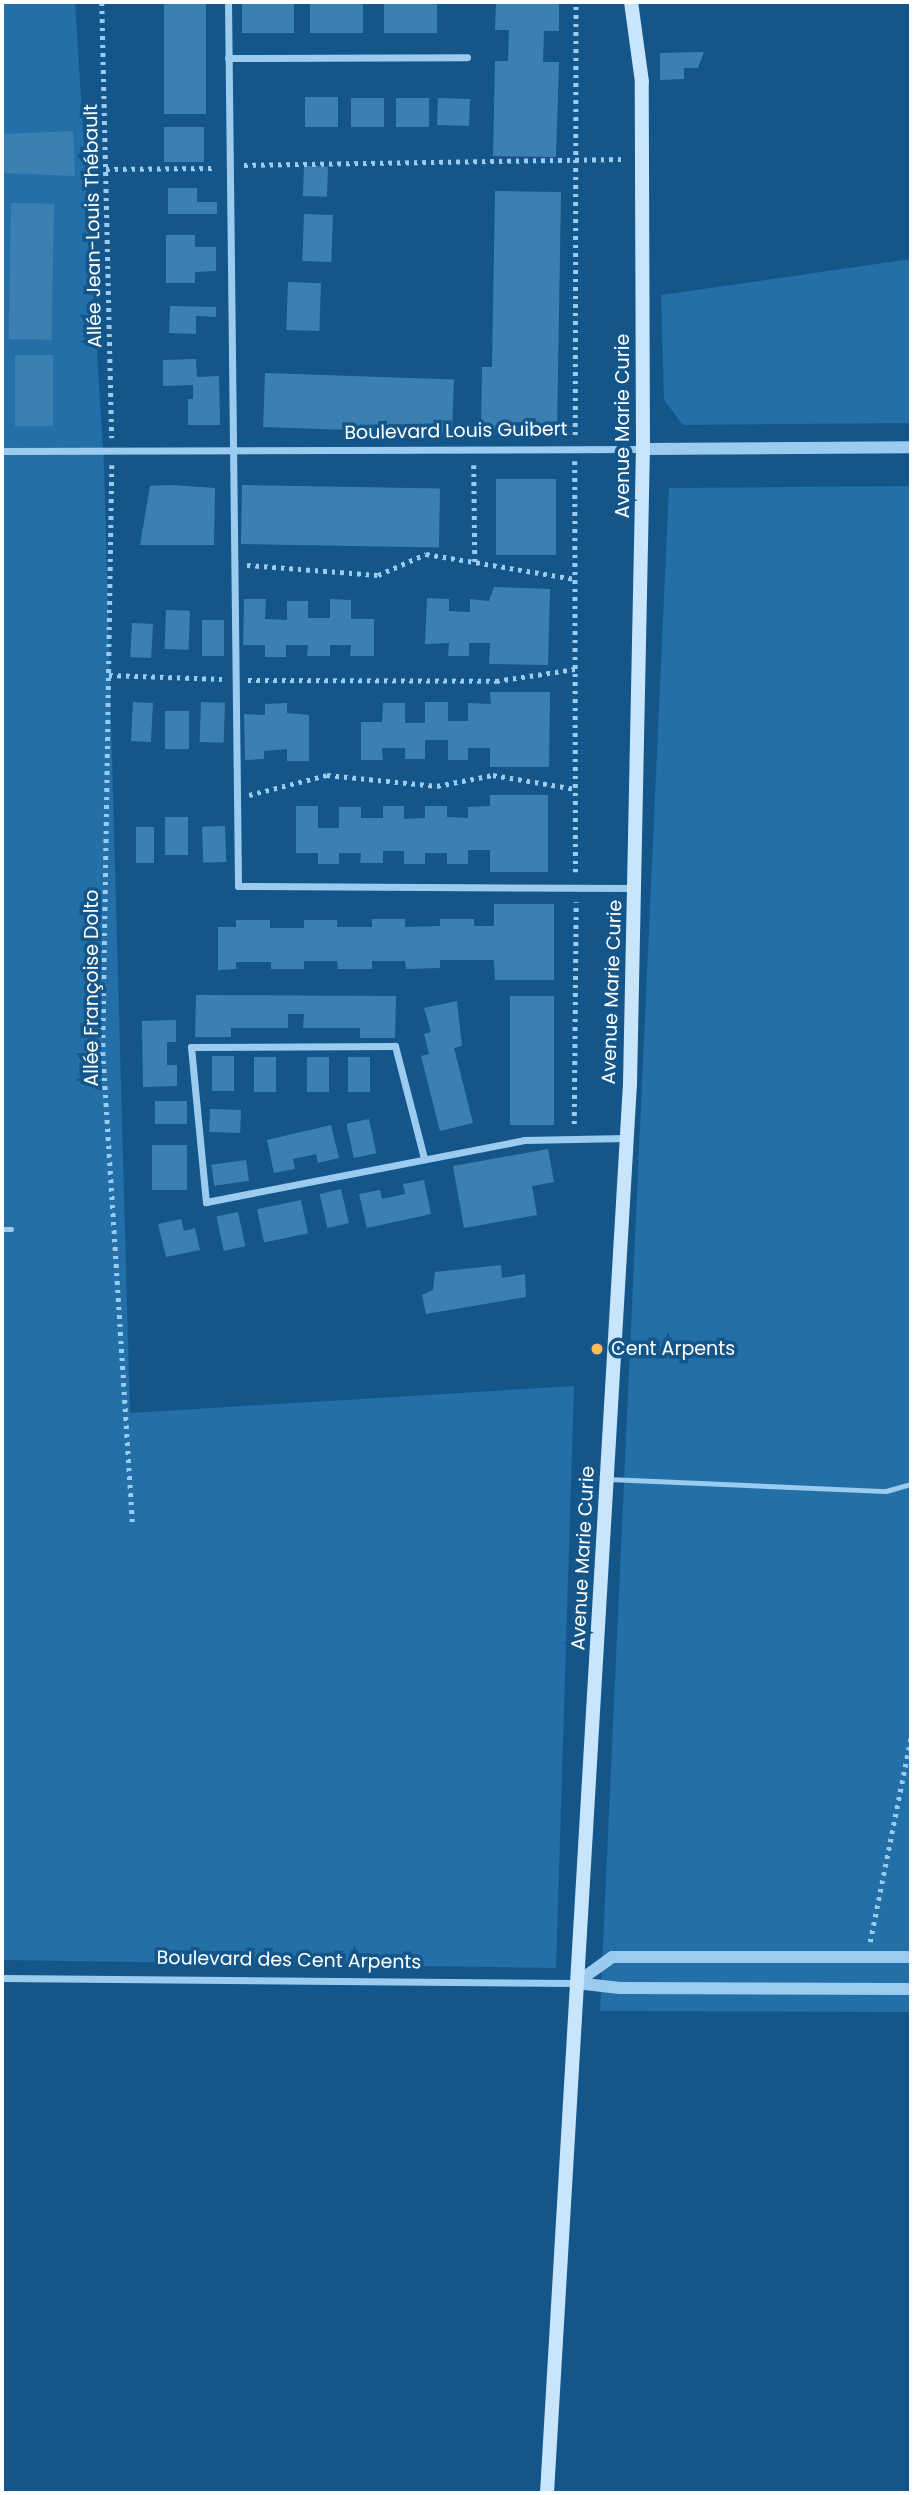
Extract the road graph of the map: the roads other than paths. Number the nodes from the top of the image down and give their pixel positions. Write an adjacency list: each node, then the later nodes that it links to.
1 (228, 2): 4 (street)
2 (631, 2): 6 (main road, Avenue Marie Curie)
3 (467, 57): 4 (street)
4 (228, 58): 8 (street)
5 (911, 447): 6 (street, Boulevard Louis Guibert)
6 (643, 449): 8 (street, Boulevard Louis Guibert); 9 (main road, Avenue Marie Curie)
7 (2, 451): 8 (street, Boulevard Louis Guibert)
8 (234, 452): 9 (street)
9 (634, 888): 10 (main road, Avenue Marie Curie)
10 (626, 1138): 11 (street); 14 (main road, Avenue Marie Curie)
11 (424, 1158): 11 (street)
12 (2, 1229): 13 (lane)
13 (11, 1229)
14 (606, 1479): 15 (lane); 18 (main road, Avenue Marie Curie)
15 (911, 1484)
16 (911, 1957): 18 (street)
17 (2, 1978): 18 (street, Boulevard des Cent Arpents)
18 (576, 1983): 19 (street, Boulevard des Cent Arpents); 20 (main road, Avenue Marie Curie)
19 (911, 1989)
20 (547, 2493)

